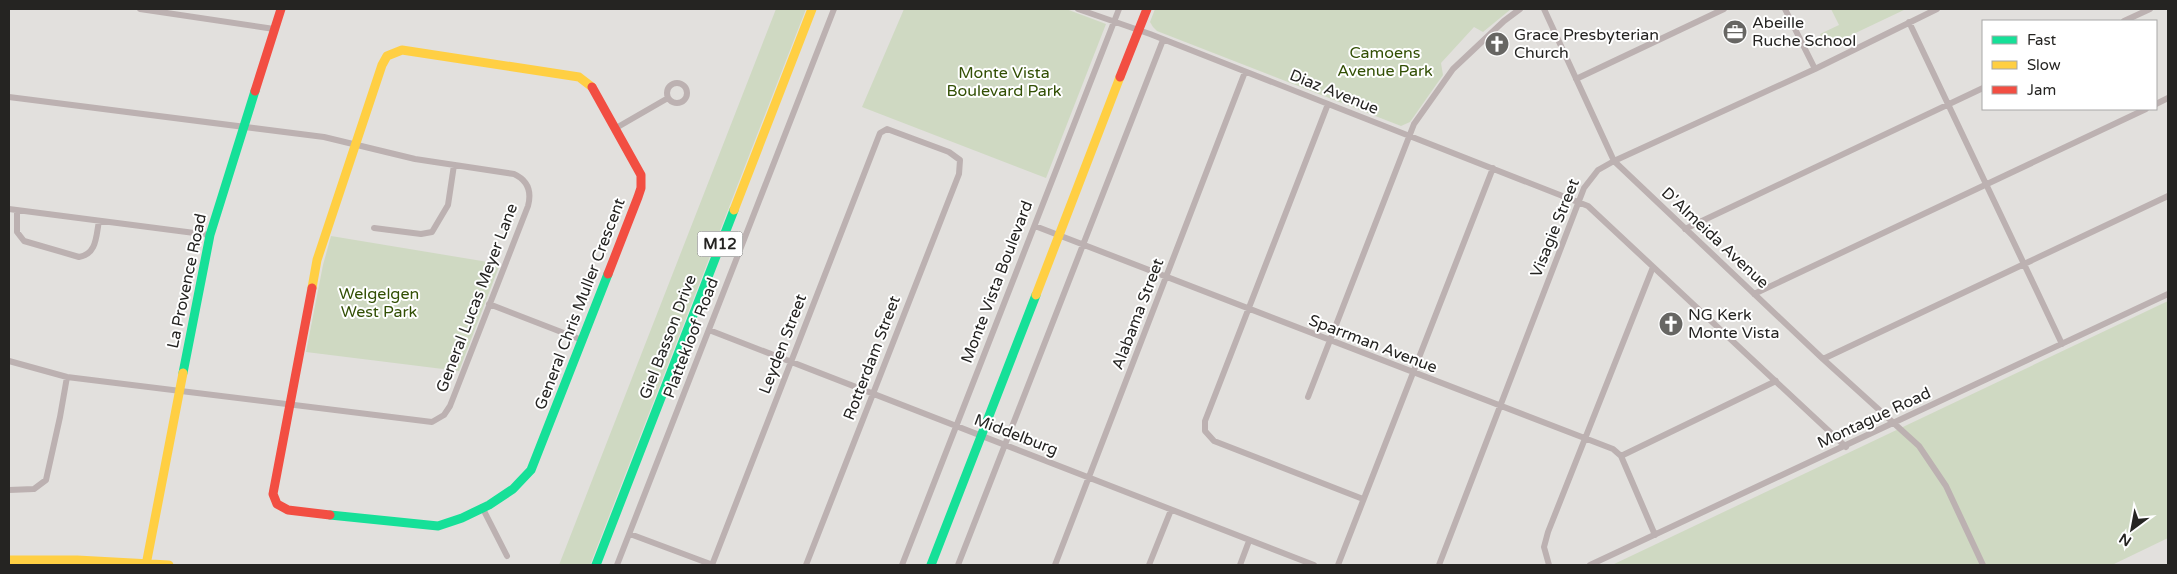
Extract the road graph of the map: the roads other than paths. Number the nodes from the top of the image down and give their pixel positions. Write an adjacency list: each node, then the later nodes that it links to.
1 (140, 9): 17 (street)
2 (281, 9): 17 (street, La Provence Road)
3 (812, 9): 90 (street, Giel Basson Drive / M12)
4 (834, 9): 56 (street, Plattekloof Road)
5 (1078, 9): 15 (street, Diaz Avenue)
6 (1119, 9): 15 (street, Monte Vista Boulevard)
7 (1147, 9): 18 (street)
8 (1520, 9): 32 (street)
9 (1544, 9): 22 (street)
10 (1724, 9): 22 (street)
11 (1785, 9): 20 (street)
12 (1937, 9): 16 (street, Visagie Street)
13 (2150, 9): 14 (street)
14 (2126, 20)
15 (1114, 22): 18 (street, Diaz Avenue); 43 (street, Monte Vista Boulevard)
16 (1909, 22): 20 (street, Visagie Street); 27 (street)
17 (274, 29): 29 (street, La Provence Road)
18 (1138, 30): 19 (street, Diaz Avenue); 47 (street)
19 (1163, 40): 21 (street, Diaz Avenue); 48 (street)
20 (1815, 69): 34 (street, Visagie Street)
21 (1246, 72): 26 (street, Diaz Avenue); 51 (street, Alabama Street)
22 (1576, 79): 34 (street)
23 (1982, 88): 27 (street)
24 (9, 97): 29 (street, General Lucas Meyer Lane)
25 (668, 98): 30 (street)
26 (1328, 104): 32 (street, Diaz Avenue); 55 (street)
27 (1948, 105): 37 (street); 45 (street)
28 (2144, 110): 37 (street)
29 (242, 126): 33 (street, General Lucas Meyer Lane); 46 (street, La Provence Road)
30 (616, 128): 33 (street, General Chris Muller Crescent); 57 (street, General Chris Muller Crescent)
31 (880, 133): 62 (street, Leyden Street); 67 (street, Rotterdam Street)
32 (1410, 136): 36 (street, Diaz Avenue); 58 (street)
33 (357, 143): 35 (street, General Lucas Meyer Lane); 69 (street, General Chris Muller Crescent)
34 (1614, 161): 39 (street, Visagie Street); 45 (street, D'Almeida Avenue)
35 (454, 165): 44 (street); 54 (street, General Lucas Meyer Lane)
36 (1493, 168): 39 (street, Diaz Avenue); 63 (street)
37 (1986, 184): 49 (street); 52 (street)
38 (2168, 196): 49 (street)
39 (1579, 202): 50 (street); 70 (street, Visagie Street)
40 (9, 209): 41 (street)
41 (16, 210): 42 (street); 42 (street)
42 (99, 221): 46 (street)
43 (1035, 226): 47 (street, Sparrman Avenue); 72 (street, Monte Vista Boulevard)
44 (374, 228)
45 (1685, 229): 52 (street, D'Almeida Avenue)
46 (210, 235): 66 (street, La Provence Road)
47 (1058, 235): 48 (street, Sparrman Avenue); 73 (street)
48 (1084, 245): 51 (street, Sparrman Avenue); 75 (street)
49 (2024, 264): 59 (street); 60 (street)
50 (1653, 266): 65 (street); 74 (street)
51 (1166, 277): 55 (street, Sparrman Avenue); 78 (street, Alabama Street)
52 (1754, 294): 60 (street, D'Almeida Avenue)
53 (2168, 294): 59 (street, Montague Road)
54 (490, 304): 57 (street); 69 (street, General Lucas Meyer Lane)
55 (1248, 309): 58 (street, Sparrman Avenue); 80 (street)
56 (709, 330): 62 (street, Middelburg); 83 (street, Plattekloof Road)
57 (582, 340): 81 (street, General Chris Muller Crescent)
58 (1329, 341): 63 (street, Sparrman Avenue); 68 (street)
59 (2062, 344): 71 (street, Montague Road)
60 (1823, 359): 71 (street, D'Almeida Avenue)
61 (9, 362): 64 (street, General Lucas Meyer Lane)
62 (791, 362): 67 (street, Middelburg); 92 (street, Leyden Street)
63 (1412, 373): 70 (street, Sparrman Avenue); 80 (street)
64 (67, 377): 66 (street, General Lucas Meyer Lane); 79 (street)
65 (1776, 381): 76 (street); 77 (street)
66 (180, 391): 69 (street, General Lucas Meyer Lane); 88 (street, La Provence Road)
67 (872, 394): 72 (street, Middelburg); 93 (street, Rotterdam Street)
68 (1308, 397)
69 (289, 405): 81 (street, General Chris Muller Crescent)
70 (1500, 408): 74 (street, Sparrman Avenue); 102 (street, Visagie Street)
71 (1894, 423): 76 (street, Montague Road); 105 (street, D'Almeida Avenue)
72 (956, 426): 73 (street, Middelburg); 94 (street, Monte Vista Boulevard)
73 (981, 436): 75 (street, Middelburg); 95 (street)
74 (1585, 438): 77 (street, Sparrman Avenue); 103 (street)
75 (1005, 446): 78 (street, Middelburg); 96 (street)
76 (1846, 447): 84 (street, Montague Road)
77 (1621, 456): 84 (street)
78 (1090, 478): 82 (street, Middelburg); 97 (street, Alabama Street)
79 (9, 490)
80 (1363, 499): 101 (street)
81 (482, 507): 86 (street)
82 (1171, 510): 85 (street, Middelburg); 98 (street)
83 (630, 534): 91 (street, Plattekloof Road); 92 (street)
84 (1655, 535): 104 (street, Montague Road)
85 (1250, 541): 99 (street); 100 (street, Middelburg)
86 (507, 556)
87 (9, 560): 88 (street)
88 (146, 564): 89 (street)
89 (169, 565)
90 (596, 565)
91 (617, 565)
92 (712, 565)
93 (806, 565)
94 (902, 565)
95 (931, 565)
96 (958, 565)
97 (1055, 565)
98 (1150, 565)
99 (1240, 565)
100 (1314, 565)
101 (1338, 565)
102 (1439, 565)
103 (1549, 565)
104 (1590, 565)
105 (1984, 565)

